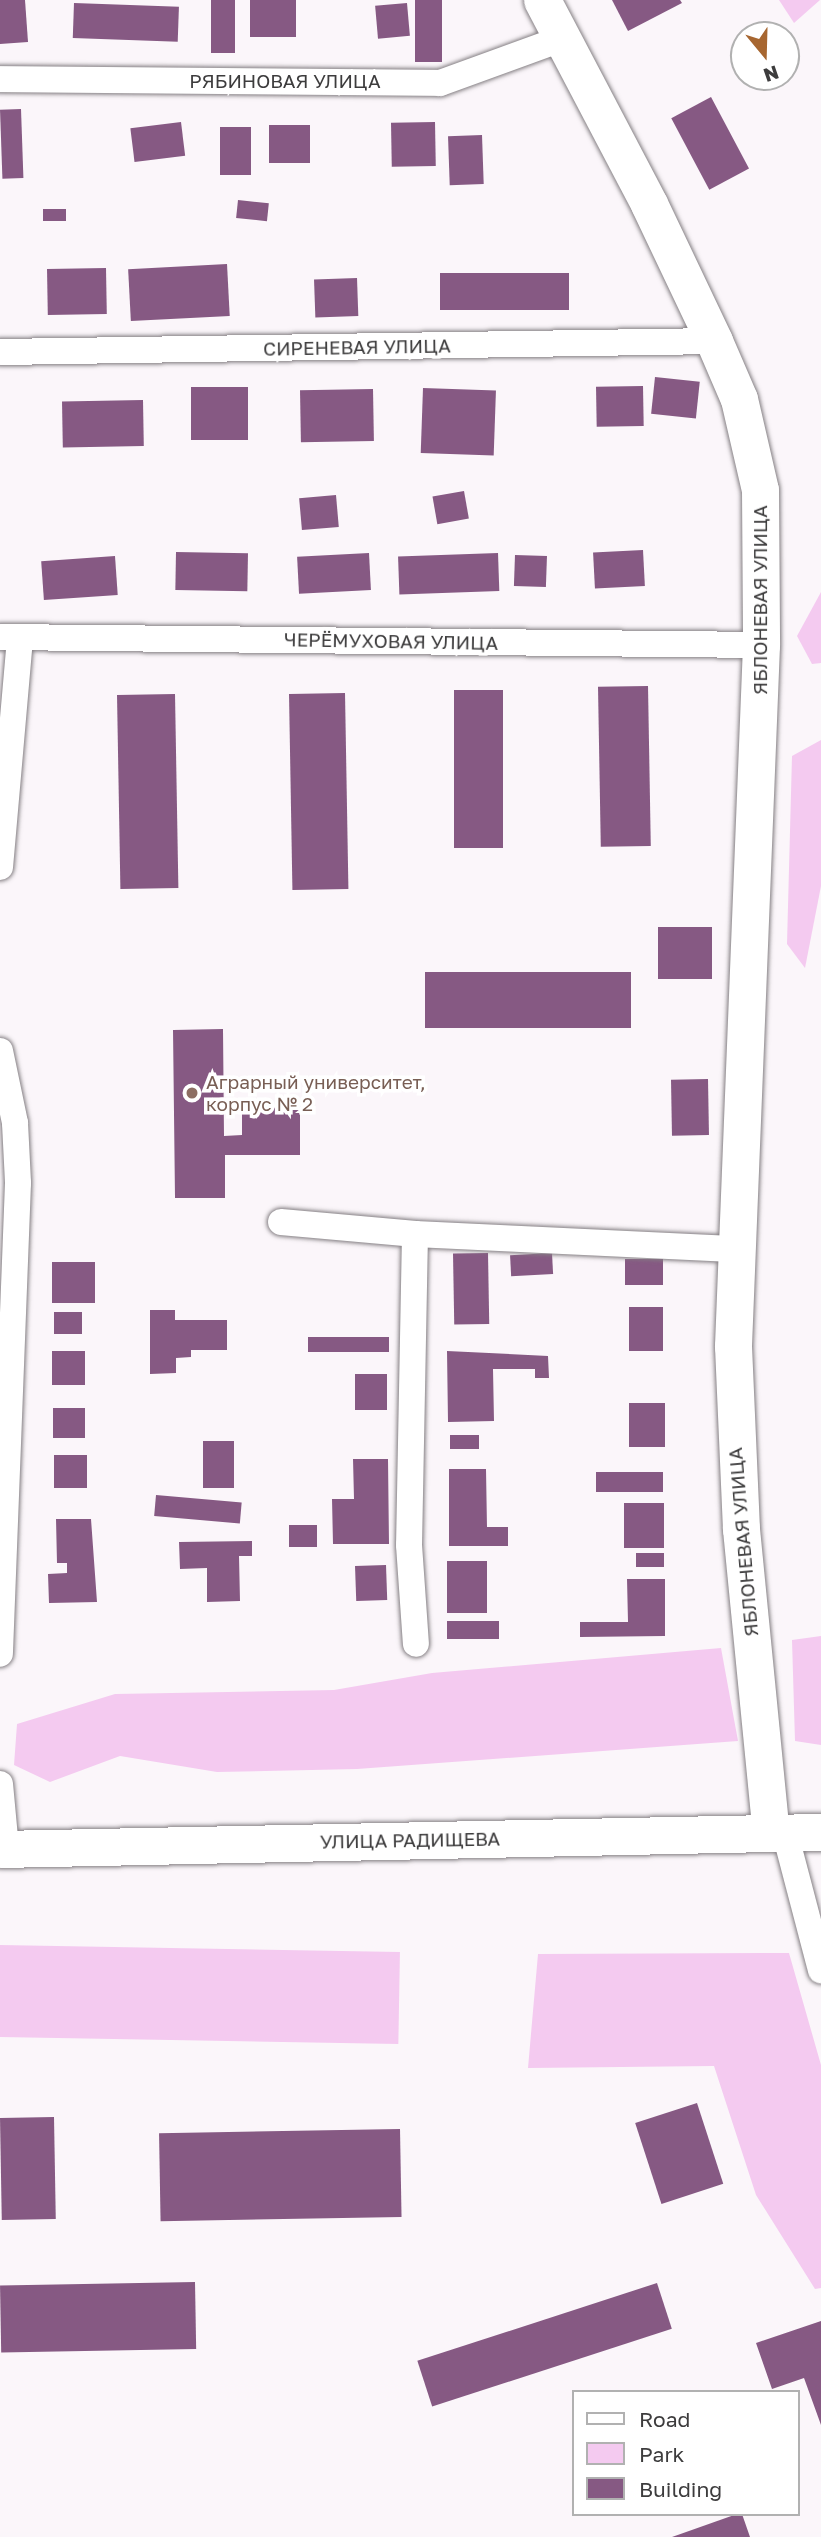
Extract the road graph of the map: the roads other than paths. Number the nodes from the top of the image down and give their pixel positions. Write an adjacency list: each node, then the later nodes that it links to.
1 (542, 0): 2 (street, ЯБЛОНЕВАЯ УЛИЦА)
2 (561, 39): 3 (street, РЯБИНОВАЯ УЛИЦА); 4 (street, ЯБЛОНЕВАЯ УЛИЦА)
3 (0, 79)
4 (714, 341): 5 (street, СИРЕНЕВАЯ УЛИЦА); 7 (street, ЯБЛОНЕВАЯ УЛИЦА)
5 (0, 352)
6 (10, 637): 7 (street, ЧЕРЁМУХОВАЯ УЛИЦА); 8 (street, ЧЕРЁМУХОВАЯ УЛИЦА)
7 (761, 645): 12 (street, ЯБЛОНЕВАЯ УЛИЦА)
8 (0, 867)
9 (0, 1051): 13 (street)
10 (281, 1222): 11 (street)
11 (415, 1234): 12 (street); 14 (street)
12 (737, 1249): 17 (street, ЯБЛОНЕВАЯ УЛИЦА)
13 (1, 1641)
14 (416, 1644)
15 (0, 1784): 18 (street)
16 (821, 1832): 17 (street, УЛИЦА РАДИЩЕВА)
17 (778, 1833): 18 (street, УЛИЦА РАДИЩЕВА); 19 (street)
18 (3, 1849)
19 (821, 1970)

